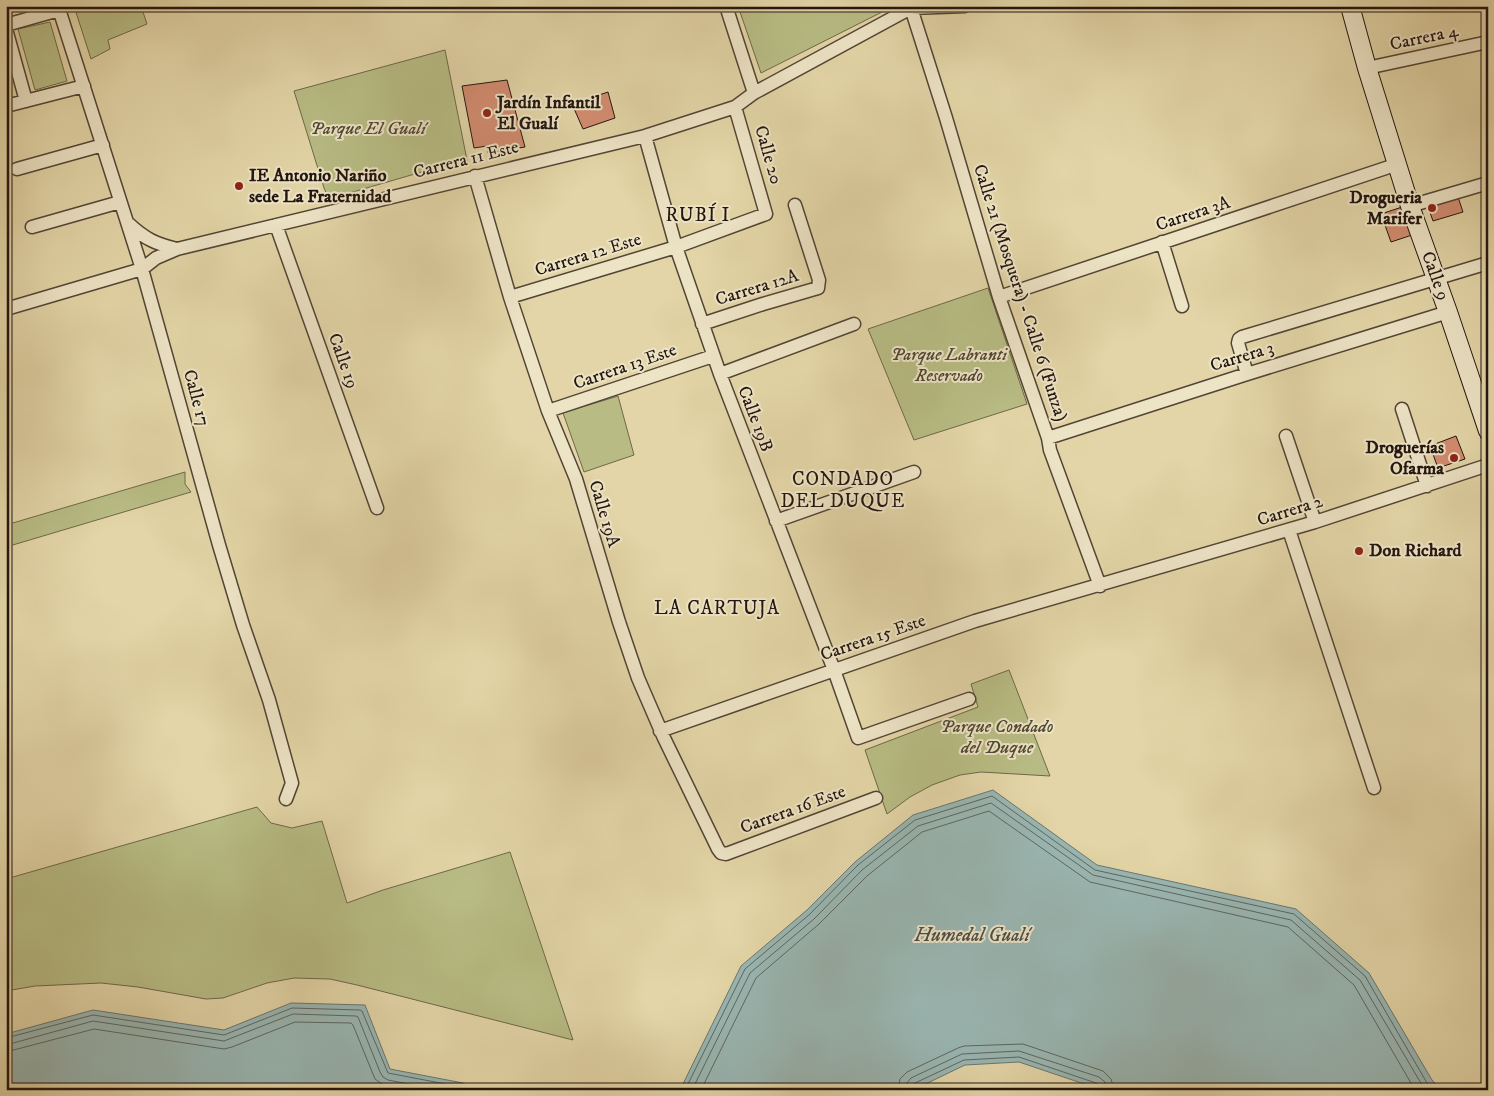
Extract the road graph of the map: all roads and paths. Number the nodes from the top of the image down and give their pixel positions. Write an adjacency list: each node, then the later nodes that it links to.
1 (726, 6): 10 (street)
2 (965, 6): 5 (street)
3 (1350, 6): 8 (main road, Calle 9)
4 (58, 8): 6 (street); 9 (street, Calle 17)
5 (911, 8): 10 (street, Carrera 11 Este); 34 (street, Calle 21 (Mosquera) - Calle 6 (Funza))
6 (6, 27): 11 (street)
7 (1488, 42): 8 (street, Carrera 4)
8 (1368, 68): 16 (main road, Calle 9)
9 (84, 86): 11 (street); 15 (street, Calle 17)
10 (754, 93): 13 (street, Carrera 11 Este)
11 (26, 101): 12 (street)
12 (6, 106)
13 (735, 106): 14 (street, Carrera 11 Este); 23 (street, Calle 20)
14 (645, 136): 18 (street, Carrera 11 Este); 28 (street, Calle 19B)
15 (103, 145): 17 (street); 20 (street, Calle 17)
16 (1398, 164): 22 (main road, Calle 9); 27 (street, Carrera 3A)
17 (17, 169)
18 (475, 176): 25 (street, Carrera 11 Este); 33 (street, Calle 19A)
19 (1488, 183): 22 (street)
20 (120, 202): 24 (street, Calle 17); 26 (street)
21 (795, 205): 38 (street, Carrera 12A)
22 (1410, 206): 32 (main road, Calle 9)
23 (766, 214): 28 (street, Carrera 12 Este)
24 (127, 222): 29 (street); 31 (street, Calle 17)
25 (276, 225): 29 (street, Carrera 11 Este); 51 (street, Calle 19)
26 (32, 227)
27 (1162, 242): 34 (street, Carrera 3A); 35 (street)
28 (676, 247): 33 (street, Carrera 12 Este); 38 (street, Calle 19B)
29 (177, 249): 31 (street, Carrera 11 Este)
30 (1488, 263): 32 (street, Carrera 3)
31 (142, 270): 36 (street, Carrera 11 Este); 61 (street, Calle 17)
32 (1436, 278): 37 (main road, Calle 9); 42 (street, Carrera 3)
33 (510, 296): 44 (street, Calle 19A)
34 (999, 297): 47 (street, Calle 21 (Mosquera) - Calle 6 (Funza))
35 (1182, 306)
36 (6, 309)
37 (1448, 312): 42 (street, Carrera 3); 45 (main road, Calle 9)
38 (702, 324): 40 (street, Calle 19B)
39 (854, 324): 41 (street)
40 (713, 356): 41 (street, Calle 19B); 44 (street, Carrera 13 Este)
41 (720, 374): 52 (street, Calle 19B)
42 (1247, 374): 47 (street, Carrera 3)
43 (1402, 409): 50 (street)
44 (548, 412): 58 (street, Calle 19A)
45 (1488, 431)
46 (1286, 436): 53 (street)
47 (1048, 438): 55 (street, Calle 21 (Mosquera) - Calle 6 (Funza))
48 (1488, 465): 50 (street, Carrera 2)
49 (914, 472): 52 (street)
50 (1427, 486): 53 (street, Carrera 2)
51 (377, 508)
52 (776, 521): 56 (street, Calle 19B)
53 (1315, 522): 54 (street, Carrera 2)
54 (1289, 530): 55 (street, Carrera 2); 59 (street)
55 (1100, 586): 56 (street, Carrera 15 Este)
56 (834, 670): 57 (street, Calle 19B); 58 (street, Carrera 15 Este)
57 (969, 699)
58 (660, 731): 62 (street, Calle 19A)
59 (1374, 788)
60 (876, 798): 62 (street, Carrera 16 Este)
61 (286, 799)
62 (721, 853)

